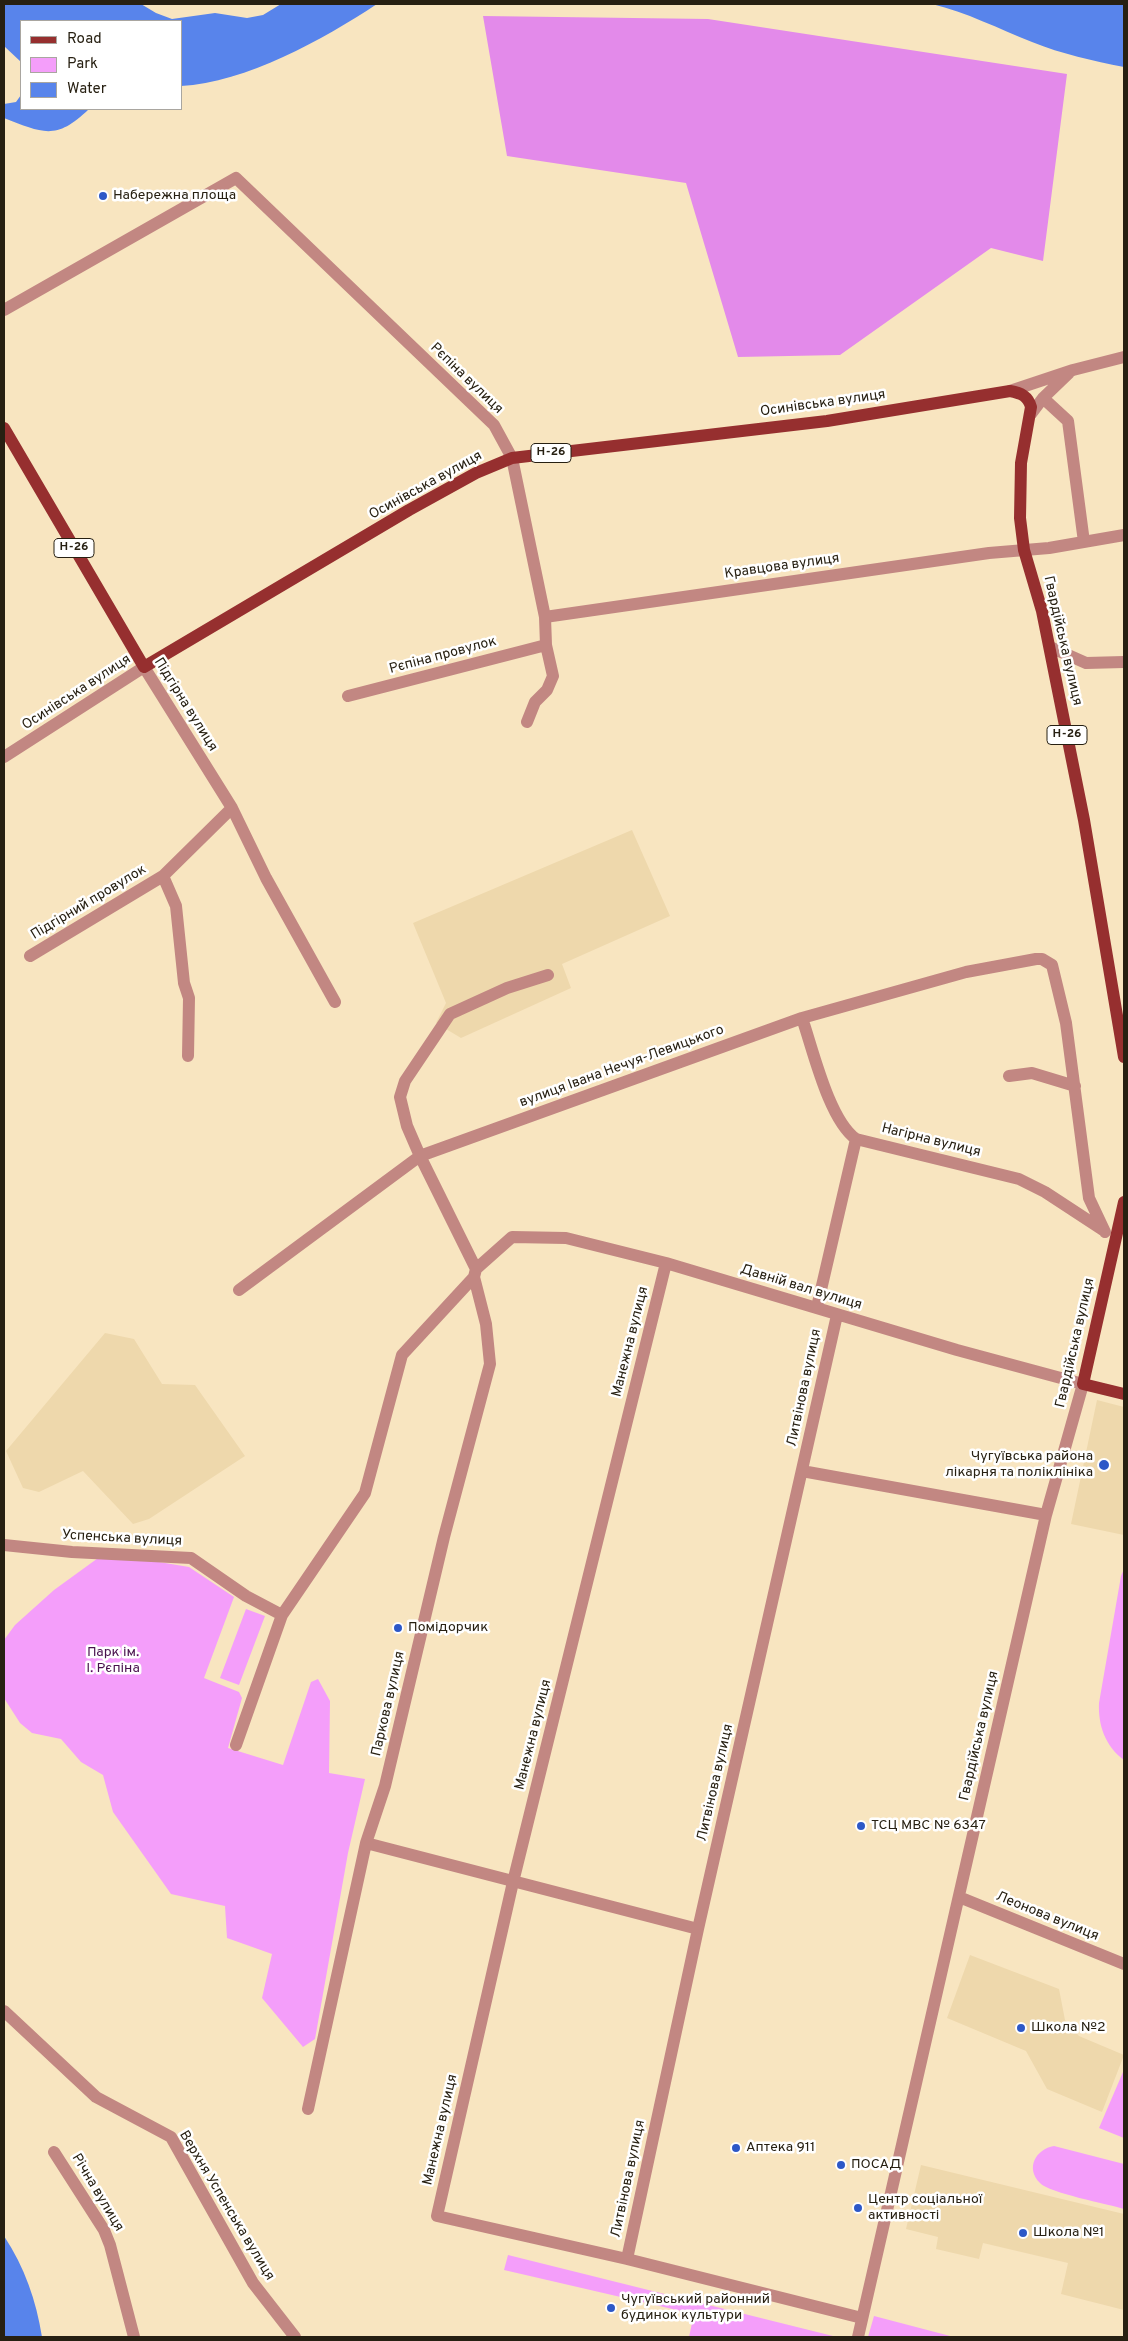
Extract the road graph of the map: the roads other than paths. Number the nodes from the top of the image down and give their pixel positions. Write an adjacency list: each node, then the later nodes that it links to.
1 (4, 310): 8 (street, Рєпіна вулиця)
2 (1124, 357): 3 (street, Осинівська вулиця)
3 (1072, 370): 4 (street, Осинівська вулиця); 5 (street)
4 (1010, 391): 6 (main road); 8 (main road, Осинівська вулиця / Н-26)
5 (1043, 398): 6 (street); 10 (street)
6 (1031, 414): 11 (main road, Гвардійська вулиця / Н-26)
7 (4, 428): 16 (main road, Підгірна вулиця / Н-26)
8 (512, 458): 12 (street, Рєпіна вулиця); 16 (main road, Осинівська вулиця / Н-26)
9 (1124, 535): 10 (street, Кравцова вулиця)
10 (1084, 542): 11 (street, Кравцова вулиця)
11 (1024, 550): 12 (street, Кравцова вулиця); 14 (main road, Гвардійська вулиця / Н-26)
12 (545, 617): 13 (street, Рєпіна вулиця)
13 (546, 645): 17 (street, Рєпіна провулок); 18 (street, Рєпіна вулиця)
14 (1050, 647): 15 (street); 27 (main road, Гвардійська вулиця / Н-26)
15 (1124, 662)
16 (144, 668): 19 (street, Осинівська вулиця); 20 (street, Підгірна вулиця)
17 (348, 696)
18 (527, 722)
19 (4, 757)
20 (232, 808): 21 (street, Підгірний провулок); 24 (street, Підгірна вулиця)
21 (163, 876): 22 (street, Підгірний провулок); 26 (street, Підгірний провулок)
22 (30, 956)
23 (548, 975): 31 (street, Паркова вулиця)
24 (335, 1002)
25 (802, 1018): 29 (street, вулиця Івана Нечуя-Левицького); 30 (street); 31 (street, вулиця Івана Нечуя-Левицького)
26 (188, 1056)
27 (1124, 1057)
28 (1009, 1076): 29 (street)
29 (1075, 1086): 33 (street)
30 (856, 1138): 33 (street, Нагірна вулиця); 37 (street)
31 (420, 1156): 35 (street, Паркова вулиця); 36 (street, вулиця Івана Нечуя-Левицького)
32 (1124, 1202): 33 (main road, Гвардійська вулиця)
33 (1110, 1235): 39 (main road, Гвардійська вулиця)
34 (666, 1263): 35 (street, Давній вал вулиця); 37 (street, Давній вал вулиця); 47 (street, Манежна вулиця)
35 (475, 1273): 44 (street, Давній вал вулиця); 46 (street, Паркова вулиця)
36 (239, 1290)
37 (817, 1307): 38 (street, Давній вал вулиця)
38 (837, 1315): 39 (street, Давній вал вулиця); 41 (street, Литвінова вулиця)
39 (1083, 1384): 40 (main road, Давній вал вулиця); 42 (street, Гвардійська вулиця)
40 (1124, 1394)
41 (802, 1471): 42 (street); 49 (street, Литвінова вулиця)
42 (1046, 1515): 48 (street, Гвардійська вулиця)
43 (4, 1545): 44 (street, Успенська вулиця)
44 (282, 1615): 45 (street, Давній вал вулиця)
45 (236, 1745)
46 (366, 1843): 47 (street); 52 (street, Паркова вулиця)
47 (513, 1882): 49 (street); 54 (street, Манежна вулиця)
48 (959, 1897): 50 (street, Леонова вулиця); 55 (street, Гвардійська вулиця)
49 (698, 1929): 54 (street, Литвінова вулиця)
50 (1124, 1964)
51 (4, 2011): 57 (street, Верхня Успенська вулиця)
52 (308, 2108)
53 (54, 2152): 56 (street, Річна вулиця)
54 (627, 2259): 55 (street)
55 (862, 2318): 58 (street, Гвардійська вулиця)
56 (134, 2337)
57 (294, 2337)
58 (858, 2337)

